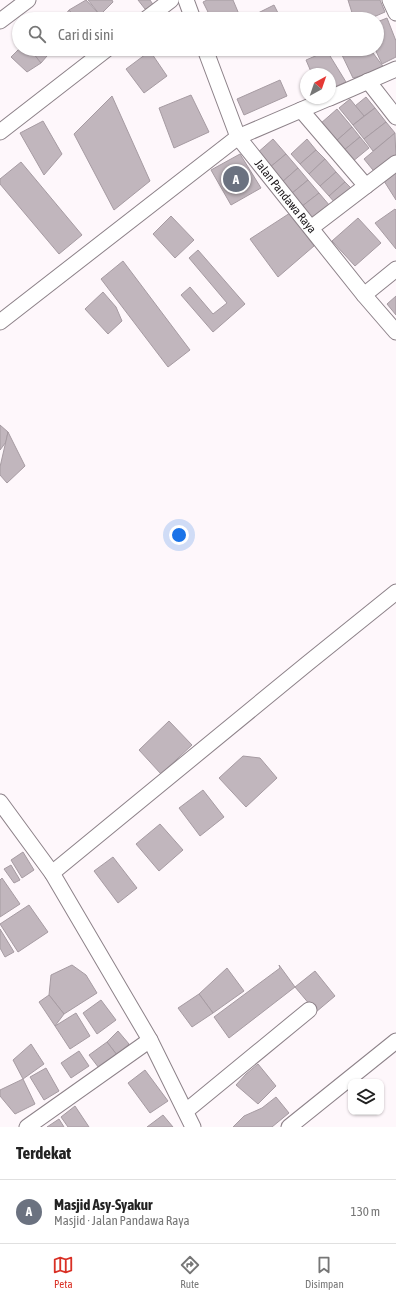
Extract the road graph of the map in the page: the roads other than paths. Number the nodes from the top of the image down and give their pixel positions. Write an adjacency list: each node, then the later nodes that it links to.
1 (28, 0): 8 (street)
2 (171, 0): 5 (street)
3 (186, 0): 6 (street)
4 (390, 0): 7 (street)
5 (155, 12)
6 (191, 12)
7 (396, 13)
8 (0, 21)
9 (98, 56): 17 (street)
10 (208, 56): 18 (street, Jalan Pandawa Raya)
11 (396, 69): 12 (street)
12 (368, 81): 13 (street); 16 (street)
13 (336, 95)
14 (316, 104): 15 (street)
15 (301, 110): 18 (street); 20 (street)
16 (396, 116)
17 (0, 132)
18 (238, 137): 21 (street, Jalan Pandawa Raya); 24 (street)
19 (396, 163): 20 (street)
20 (366, 186): 21 (street)
21 (311, 228): 23 (street, Jalan Pandawa Raya)
22 (396, 269): 23 (street)
23 (364, 295): 25 (street, Jalan Pandawa Raya)
24 (0, 322)
25 (396, 332)
26 (396, 592): 28 (street)
27 (0, 802): 28 (street)
28 (52, 874): 30 (street)
29 (309, 1010): 32 (street)
30 (150, 1040): 32 (street); 33 (street)
31 (396, 1041): 35 (street)
32 (186, 1111): 34 (street)
33 (27, 1127)
34 (193, 1127)
35 (289, 1127)

